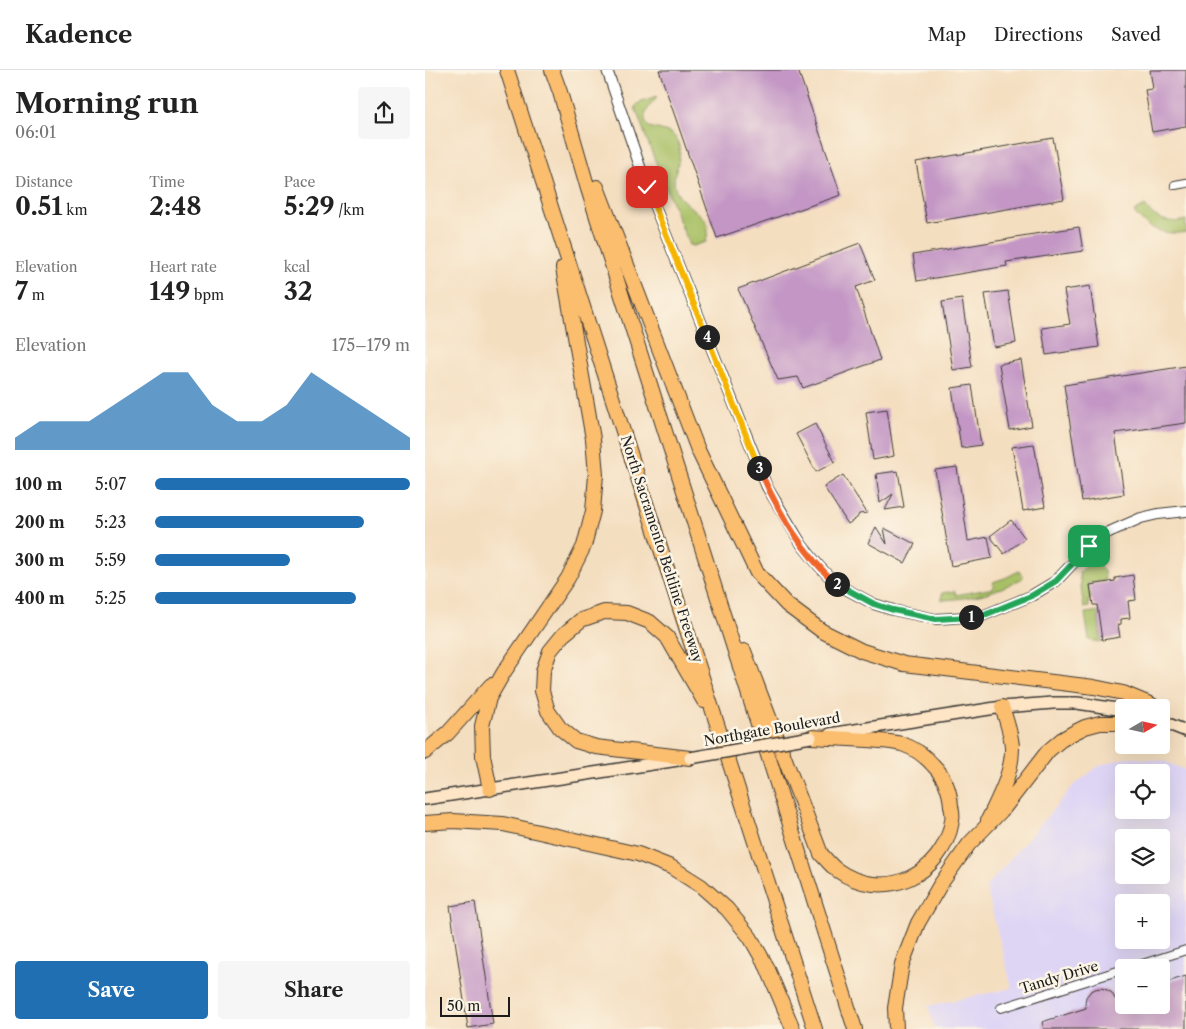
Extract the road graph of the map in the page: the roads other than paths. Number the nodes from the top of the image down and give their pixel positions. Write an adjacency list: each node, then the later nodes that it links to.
1 (507, 70): 7 (highway, North Sacramento Beltline Freeway)
2 (552, 70): 4 (highway)
3 (607, 70): 9 (street)
4 (560, 92): 8 (highway); 11 (highway)
5 (1186, 183): 6 (street)
6 (1175, 184)
7 (555, 218): 10 (highway); 14 (highway, North Sacramento Beltline Freeway)
8 (689, 506): 18 (highway); 31 (highway)
9 (1186, 511)
10 (503, 672): 19 (highway); 21 (highway)
11 (1138, 699)
12 (1002, 707): 13 (main road, Northgate Boulevard); 18 (main road, Northgate Boulevard); 24 (highway)
13 (1115, 709)
14 (717, 723): 20 (highway); 30 (highway, North Sacramento Beltline Freeway)
15 (1115, 723): 24 (highway)
16 (1170, 724): 17 (main road)
17 (1186, 731)
18 (811, 737): 20 (main road, Northgate Boulevard, bridge)
19 (425, 752)
20 (690, 758): 21 (main road, Northgate Boulevard)
21 (490, 789): 22 (main road, Northgate Boulevard)
22 (425, 799)
23 (425, 823): 29 (highway)
24 (984, 828): 32 (highway)
25 (1186, 950): 26 (street)
26 (1158, 959)
27 (1115, 972): 28 (street, Tandy Drive)
28 (1001, 1008)
29 (793, 1029)
30 (815, 1029)
31 (855, 1029)
32 (895, 1029)

